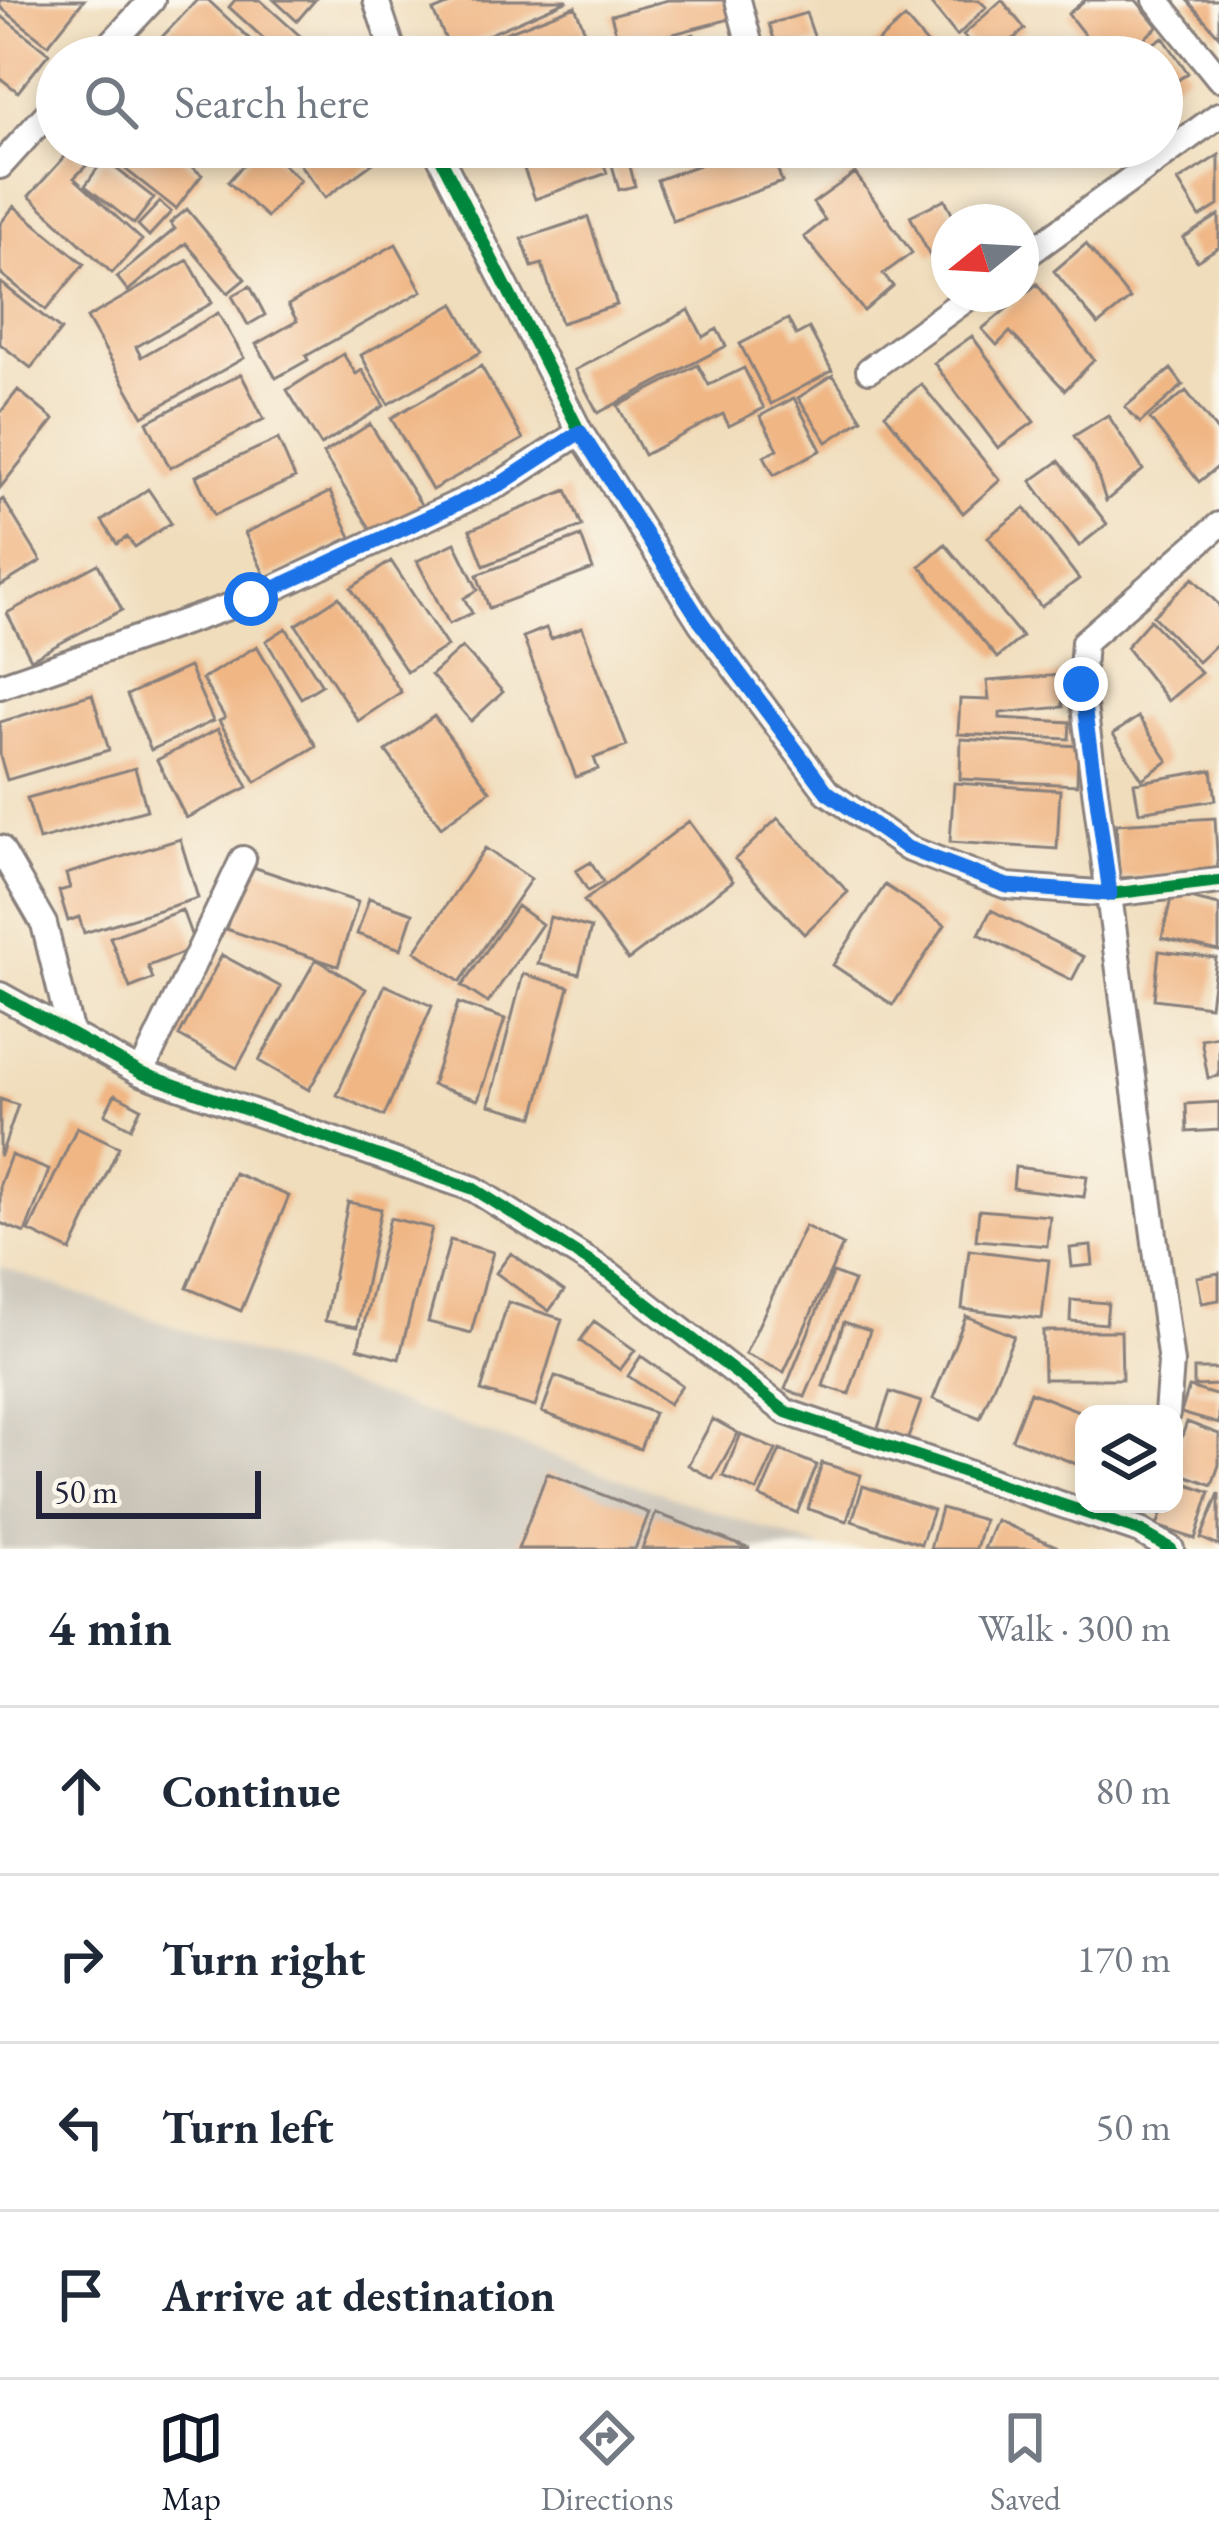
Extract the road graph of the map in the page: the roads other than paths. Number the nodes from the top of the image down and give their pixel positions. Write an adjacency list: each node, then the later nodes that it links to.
1 (152, 0): 5 (street)
2 (376, 0): 6 (street)
3 (738, 0): 7 (street)
4 (1156, 0): 8 (street)
5 (119, 36)
6 (388, 36)
7 (747, 36)
8 (1219, 78)
9 (1219, 115): 11 (street)
10 (36, 127): 12 (street)
11 (1183, 141)
12 (0, 166)
13 (446, 168): 18 (street)
14 (1146, 168): 15 (street)
15 (1039, 246)
16 (948, 312): 17 (street)
17 (869, 370)
18 (580, 432): 20 (street); 24 (street)
19 (1219, 525): 24 (street)
20 (0, 686)
21 (0, 848): 26 (street)
22 (243, 859): 27 (street)
23 (1219, 881): 24 (street)
24 (1110, 894): 28 (street)
25 (0, 995): 26 (street)
26 (70, 1030): 27 (street)
27 (141, 1072): 30 (street)
28 (1168, 1405)
29 (1145, 1513): 30 (street)
30 (1140, 1531): 31 (street)
31 (1171, 1549)

